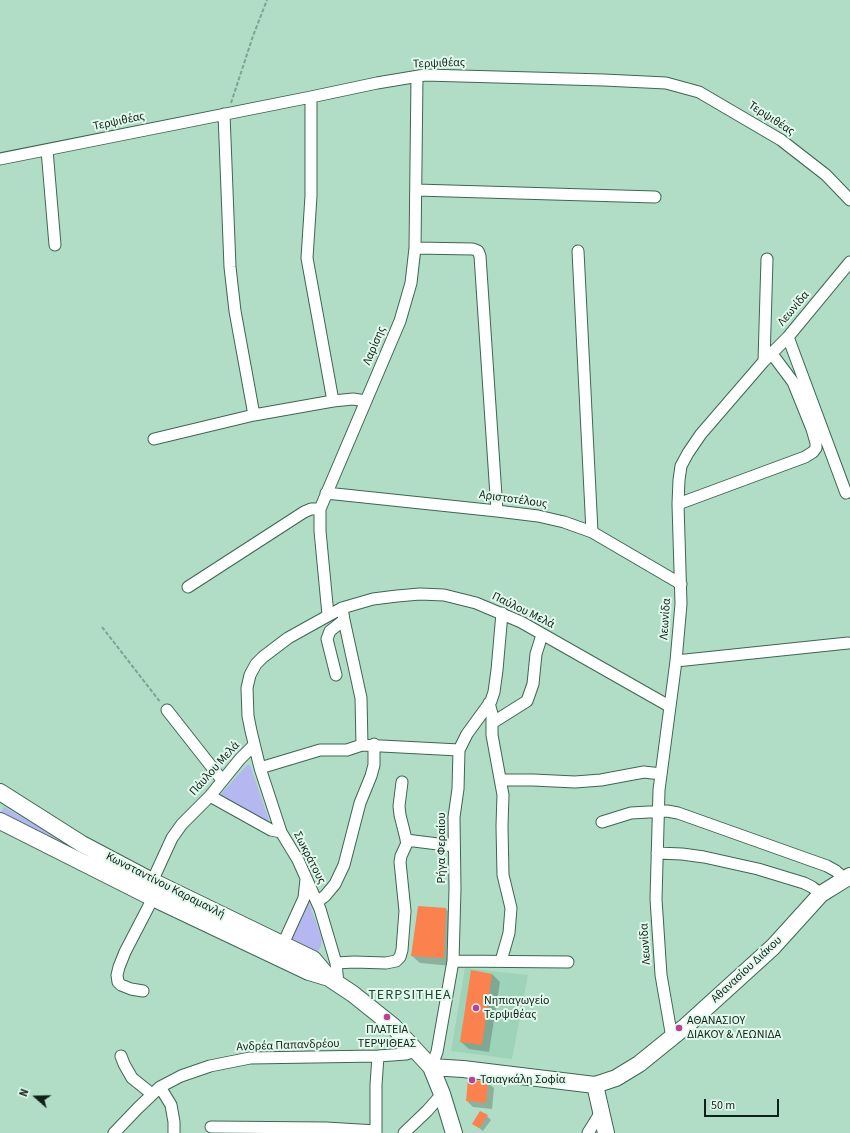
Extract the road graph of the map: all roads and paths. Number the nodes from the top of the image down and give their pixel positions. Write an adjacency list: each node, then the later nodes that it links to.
1 (267, 0): 4 (path)
2 (417, 77): 3 (street, Τερψιθέας); 7 (street, Λαρίσης); 9 (street, Τερψιθέας)
3 (311, 97): 4 (street, Τερψιθέας); 17 (street)
4 (226, 114): 5 (street, Τερψιθέας); 19 (street)
5 (47, 150): 6 (street, Τερψιθέας); 10 (street)
6 (0, 159)
7 (416, 190): 8 (street); 11 (street, Λαρίσης)
8 (655, 197)
9 (850, 200)
10 (55, 245)
11 (415, 248): 18 (street, Λαρίσης); 25 (street)
12 (578, 251): 26 (street)
13 (767, 259): 16 (street)
14 (850, 262): 15 (street, Λεωνίδα)
15 (788, 337): 16 (street, Λεωνίδα); 22 (street)
16 (768, 358): 23 (street, Λεωνίδα); 23 (street)
17 (333, 401): 18 (street); 19 (street)
18 (366, 402): 21 (street, Λαρίσης)
19 (254, 415): 20 (street)
20 (154, 439)
21 (326, 493): 24 (street, Λαρίσης); 25 (street, Αριστοτέλους)
22 (846, 493)
23 (678, 504): 27 (street, Λεωνίδα)
24 (320, 509): 28 (street); 31 (street, Λαρίσης)
25 (498, 511): 26 (street, Αριστοτέλους)
26 (592, 532): 27 (street, Αριστοτέλους)
27 (681, 584): 36 (street, Λεωνίδα)
28 (188, 587)
29 (342, 608): 30 (street, Παύλου Μελά); 31 (street, Παύλου Μελά); 32 (street)
30 (502, 613): 34 (street, Παύλου Μελά); 38 (street, Ρήγα Φεραίου)
31 (328, 615): 43 (street, Πάυλου Μελά)
32 (344, 620): 37 (street); 44 (street)
33 (102, 627): 40 (path)
34 (542, 634): 39 (street, Παύλου Μελά); 41 (street)
35 (848, 643): 36 (street)
36 (676, 661): 39 (street, Λεωνίδα)
37 (336, 675)
38 (489, 704): 41 (street); 45 (street, Ρήγα Φεραίου)
39 (669, 706): 47 (street, Λεωνίδα)
40 (167, 710): 48 (street)
41 (492, 722): 49 (street)
42 (374, 744): 44 (street); 45 (street); 64 (street)
43 (254, 745): 46 (street, Σωκράτους); 48 (street, Πάυλου Μελά)
44 (362, 745): 46 (street)
45 (459, 750): 58 (street, Ρήγα Φεραίου)
46 (260, 768): 56 (street, Σωκράτους)
47 (661, 774): 49 (street); 53 (street, Λεωνίδα)
48 (222, 780): 52 (street, Πάυλου Μελά)
49 (501, 780): 67 (street)
50 (402, 782): 57 (street)
51 (0, 792): 62 (street, Κωνσταντίνου Καραμανλή)
52 (210, 796): 56 (street); 62 (street, Πάυλου Μελά)
53 (658, 811): 55 (street); 59 (street, Λεωνίδα); 60 (street)
54 (0, 821): 62 (street, Κωνσταντίνου Καραμανλή)
55 (602, 822)
56 (281, 832): 61 (street, Σωκράτους)
57 (406, 840): 58 (street); 69 (street)
58 (454, 846): 66 (street, Ρήγα Φεραίου)
59 (657, 853): 63 (street); 72 (street, Λεωνίδα)
60 (848, 878): 63 (street, Αθανασίου Διάκου)
61 (306, 879): 64 (street, Σωκράτους); 65 (street)
62 (150, 891): 65 (street, Κωνσταντίνου Καραμανλή); 70 (street, Κωνσταντίνου Καραμανλή); 71 (street, Πάυλου Μελά)
63 (821, 894): 72 (street, Αθανασίου Διάκου)
64 (317, 902): 69 (street, Σωκράτους)
65 (283, 944): 70 (street, Κωνσταντίνου Καραμανλή)
66 (453, 961): 67 (street); 76 (street, Ρήγα Φεραίου)
67 (501, 961): 68 (street)
68 (568, 962)
69 (336, 963): 70 (street, Σωκράτους)
70 (333, 981): 73 (street, Κωνσταντίνου Καραμανλή)
71 (143, 991)
72 (672, 1038): 77 (street, Αθανασίου Διάκου)
73 (415, 1051): 75 (street, Ανδρέα Παπανδρέου); 76 (street, Κωνσταντίνου Καραμανλή)
74 (121, 1056): 78 (street)
75 (378, 1056): 78 (street, Ανδρέα Παπανδρέου); 82 (street)
76 (431, 1067): 77 (street, Αθανασίου Διάκου); 79 (street, Κωνσταντίνου Καραμανλή)
77 (595, 1085): 80 (street)
78 (156, 1091): 83 (street, Ανδρέα Παπανδρέου); 84 (street)
79 (442, 1094): 85 (street); 86 (street, Κωνσταντίνου Καραμανλή)
80 (601, 1112): 87 (street); 88 (street)
81 (211, 1127): 82 (street)
82 (376, 1132)
83 (114, 1133)
84 (174, 1133)
85 (404, 1133)
86 (454, 1133)
87 (588, 1133)
88 (606, 1133)

